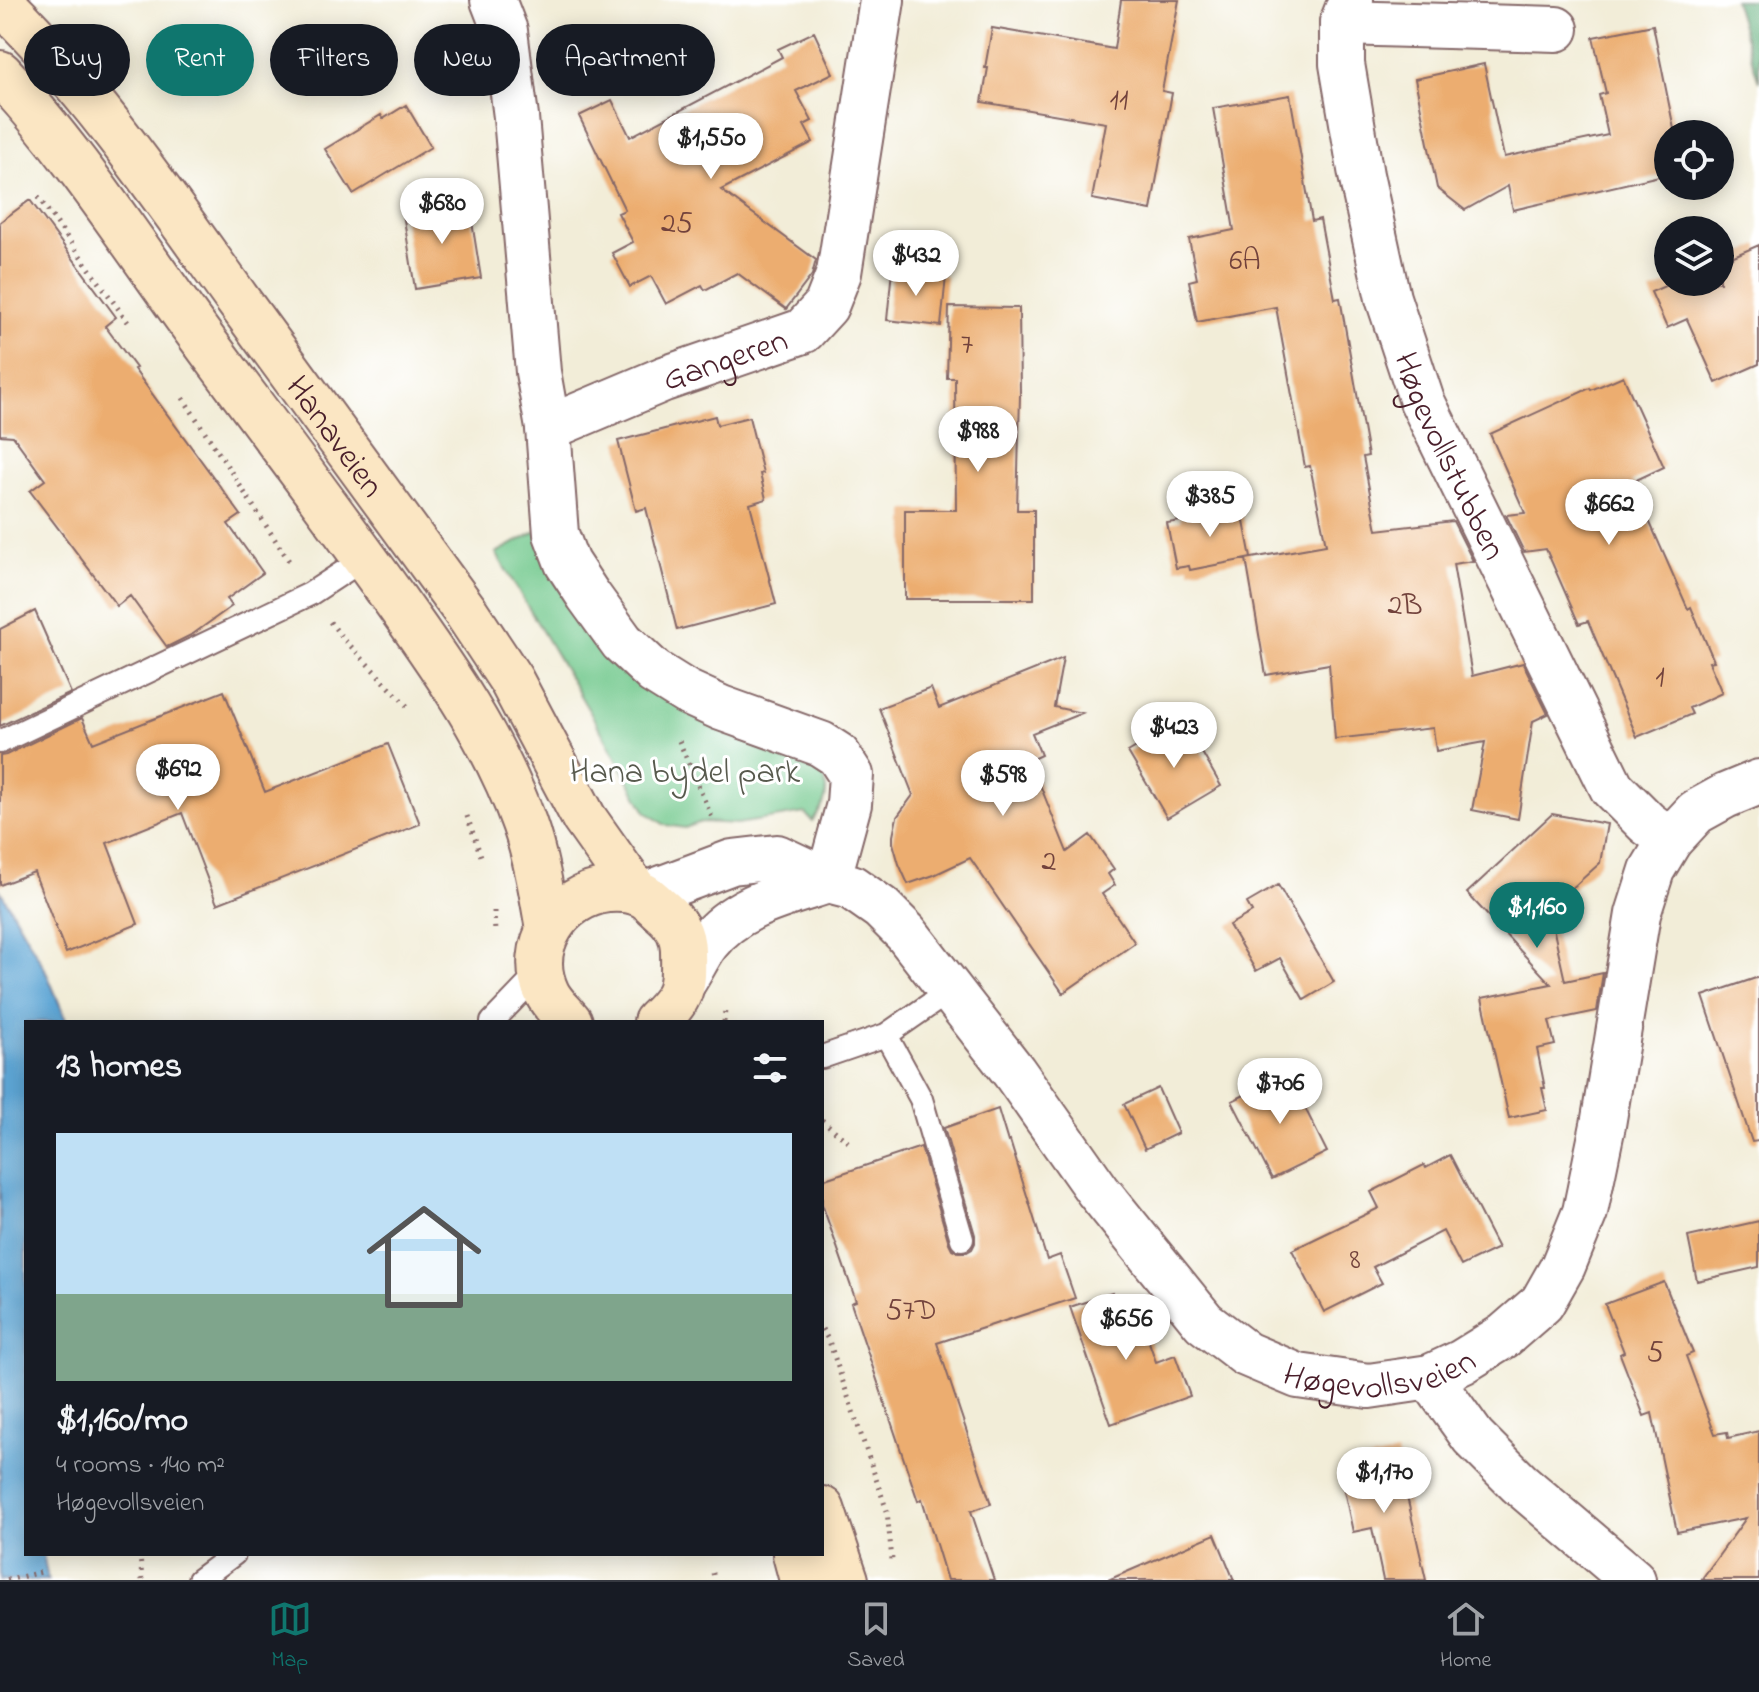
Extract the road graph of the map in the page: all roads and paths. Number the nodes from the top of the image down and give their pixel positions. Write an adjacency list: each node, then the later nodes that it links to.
1 (493, 0): 7 (street)
2 (882, 0): 7 (street, Gangeren)
3 (0, 1): 15 (main road, Hanaveien)
4 (1347, 11): 5 (street, Høgevollstubben); 13 (street, Høgevollstubben)
5 (1556, 29)
6 (0, 73): 8 (main road, Hanaveien)
7 (548, 428): 9 (street)
8 (365, 558): 10 (lane); 16 (main road, Hanaveien)
9 (654, 672): 12 (path); 14 (street)
10 (0, 742)
11 (1759, 782): 13 (street, Høgevollsveien)
12 (717, 829)
13 (1670, 840): 29 (street, Høgevollsveien)
14 (828, 881): 15 (street, Høgevollsveien); 17 (street, Høgevollsveien); 19 (street)
15 (640, 894): 16 (main road); 19 (main road, Hanaveien)
16 (544, 950): 20 (lane); 21 (main road, Hanaveien)
17 (951, 990): 23 (lane); 29 (street, Høgevollsveien)
18 (726, 998): 22 (path)
19 (677, 1003)
20 (493, 1020)
21 (568, 1020)
22 (724, 1020)
23 (886, 1035): 24 (lane); 27 (lane)
24 (824, 1056)
25 (824, 1122): 26 (path)
26 (849, 1143)
27 (962, 1239)
28 (824, 1332): 34 (path)
29 (1430, 1377): 43 (street)
30 (824, 1515): 42 (main road)
31 (140, 1556): 38 (path)
32 (231, 1556): 39 (lane)
33 (796, 1556): 41 (main road)
34 (892, 1565)
35 (46, 1571): 37 (path)
36 (713, 1573): 40 (path)
37 (7, 1580)
38 (142, 1580)
39 (199, 1580)
40 (715, 1580)
41 (802, 1580)
42 (846, 1580)
43 (1633, 1580)

